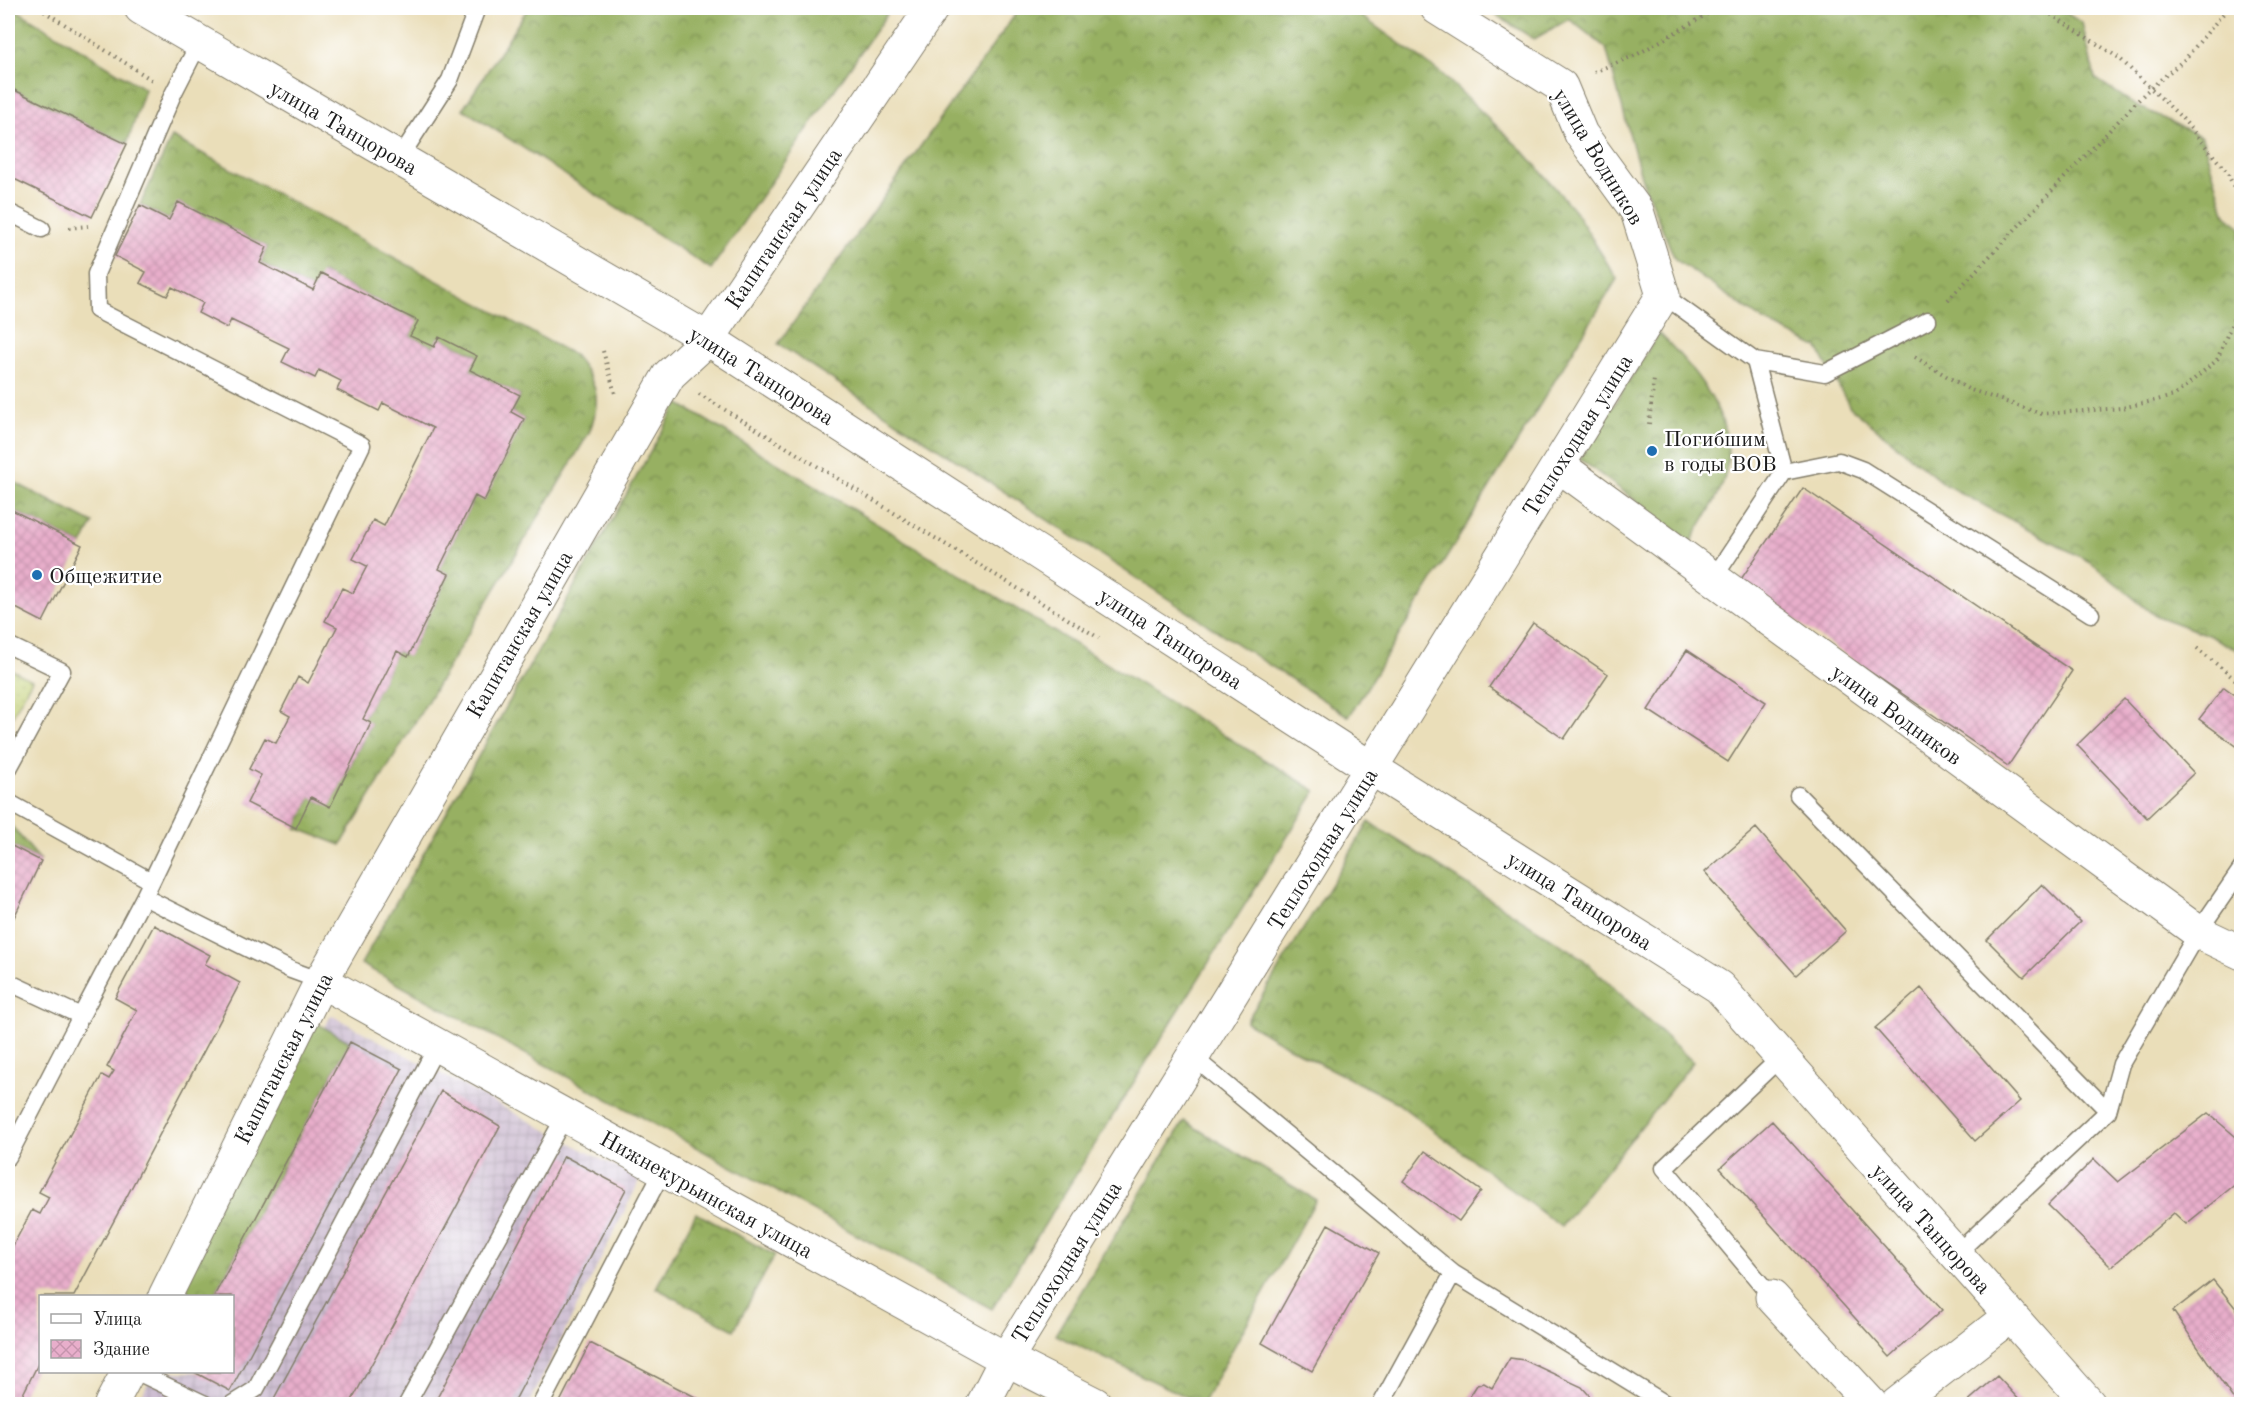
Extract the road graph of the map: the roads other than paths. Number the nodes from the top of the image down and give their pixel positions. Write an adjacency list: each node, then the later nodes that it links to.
1 (141, 8): 5 (street, улица Танцорова)
2 (477, 8): 6 (lane)
3 (932, 8): 11 (street, Капитанская улица)
4 (1437, 8): 9 (street, улица Водников)
5 (199, 43): 6 (street, улица Танцорова); 23 (lane)
6 (399, 159): 11 (street, улица Танцорова)
7 (8, 212): 8 (lane)
8 (42, 229)
9 (1663, 295): 12 (lane); 13 (street, Теплоходная улица)
10 (1928, 320): 12 (lane)
11 (708, 339): 18 (street, улица Танцорова); 27 (street, Капитанская улица)
12 (1755, 361): 14 (lane)
13 (1558, 465): 15 (street, улица Водников); 18 (street, Теплоходная улица)
14 (1784, 472): 15 (lane); 16 (lane)
15 (1713, 579): 25 (street, улица Водников)
16 (2091, 614)
17 (8, 645): 19 (lane)
18 (1371, 768): 31 (street, Теплоходная улица); 32 (street, улица Танцорова)
19 (8, 770)
20 (1798, 795): 33 (lane)
21 (8, 802): 23 (lane)
22 (2241, 868): 25 (lane)
23 (151, 881): 24 (lane)
24 (144, 897): 27 (lane); 29 (lane)
25 (2198, 932): 26 (street, улица Водников); 33 (lane)
26 (2241, 953)
27 (321, 981): 30 (street, Нижнекурьинская улица); 39 (street, Капитанская улица)
28 (8, 982): 29 (lane)
29 (81, 1017): 35 (lane)
30 (437, 1046): 34 (street, Нижнекурьинская улица); 47 (lane)
31 (1193, 1057): 38 (lane); 42 (street, Теплоходная улица)
32 (1781, 1058): 37 (street, улица Танцорова); 40 (lane)
33 (2108, 1112): 37 (lane)
34 (565, 1116): 36 (street, Нижнекурьинская улица); 48 (lane)
35 (8, 1157)
36 (663, 1170): 42 (street, Нижнекурьинская улица); 49 (lane)
37 (1955, 1255): 41 (street, улица Танцорова)
38 (1453, 1273): 52 (lane); 53 (lane)
39 (165, 1295)
40 (1772, 1297): 54 (street)
41 (2010, 1316): 55 (street); 56 (street, улица Танцорова)
42 (1006, 1359): 50 (street, Теплоходная улица); 51 (street, Нижнекурьинская улица)
43 (127, 1373): 45 (street)
44 (141, 1373): 46 (lane)
45 (111, 1404)
46 (205, 1404)
47 (232, 1404)
48 (407, 1404)
49 (541, 1404)
50 (983, 1404)
51 (1095, 1404)
52 (1381, 1404)
53 (1666, 1404)
54 (1871, 1404)
55 (1897, 1404)
56 (2089, 1404)

